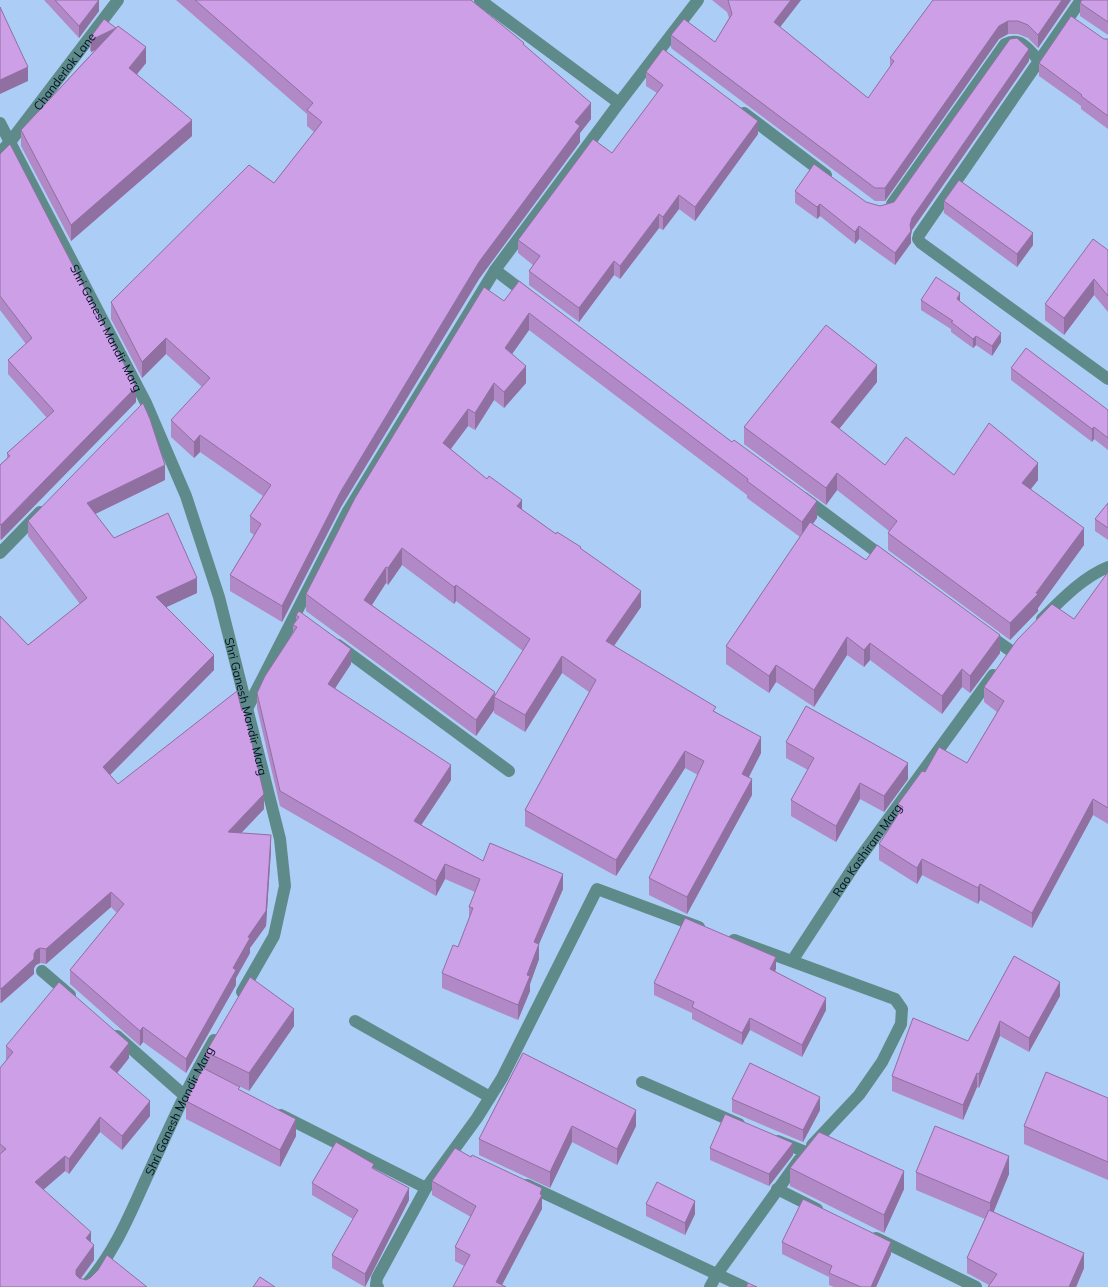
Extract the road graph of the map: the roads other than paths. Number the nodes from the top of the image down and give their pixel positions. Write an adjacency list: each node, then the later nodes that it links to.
1 (118, 0): 9 (street, Chanderlok Lane)
2 (480, 0): 6 (street)
3 (698, 0): 6 (street)
4 (1081, 0): 5 (street)
5 (1039, 60): 12 (street); 15 (street)
6 (619, 103): 13 (street)
7 (732, 104): 11 (street)
8 (0, 123): 9 (street, Shri Ganesh Mandir Marg)
9 (10, 142): 10 (street, Chanderlok Lane); 24 (street, Shri Ganesh Mandir Marg)
10 (0, 153)
11 (834, 181)
12 (884, 211)
13 (495, 270): 14 (street); 24 (street)
14 (534, 299)
15 (1108, 379)
16 (796, 493): 20 (street)
17 (51, 500): 18 (street)
18 (0, 553)
19 (1108, 567): 22 (street)
20 (900, 569)
21 (979, 628): 28 (street, Rao Kashiram Marg)
22 (1031, 631)
23 (327, 637): 25 (street)
24 (248, 707): 31 (street, Shri Ganesh Mandir Marg)
25 (509, 771)
26 (708, 930): 37 (street)
27 (727, 937): 28 (street)
28 (792, 961): 41 (street)
29 (42, 971): 30 (street)
30 (80, 1004)
31 (235, 1005)
32 (355, 1021): 37 (street)
33 (110, 1030): 36 (street)
34 (220, 1030): 36 (street, Shri Ganesh Mandir Marg)
35 (642, 1082): 39 (street)
36 (185, 1096): 48 (street, Shri Ganesh Mandir Marg)
37 (490, 1097): 43 (street)
38 (266, 1108): 43 (street)
39 (747, 1127)
40 (764, 1135): 41 (street)
41 (806, 1152): 44 (street)
42 (515, 1180): 47 (street)
43 (426, 1188): 49 (street)
44 (777, 1190): 45 (street); 47 (street)
45 (829, 1215)
46 (863, 1232): 52 (street)
47 (717, 1274): 50 (street); 51 (street)
48 (84, 1287)
49 (378, 1287)
50 (710, 1287)
51 (744, 1287)
52 (976, 1287)

